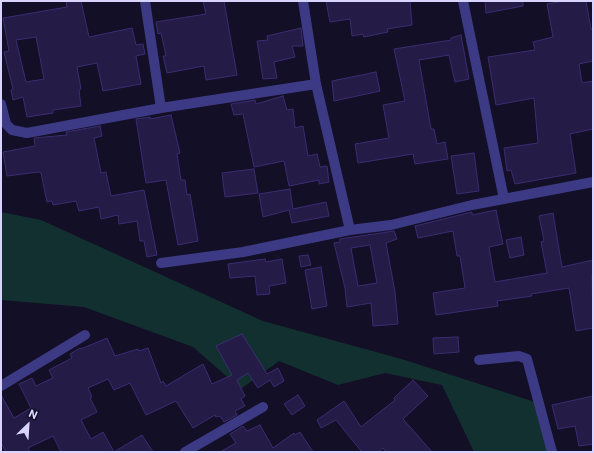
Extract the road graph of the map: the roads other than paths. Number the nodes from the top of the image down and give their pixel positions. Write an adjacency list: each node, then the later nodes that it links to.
1 (145, 1): 6 (street)
2 (303, 1): 4 (street)
3 (463, 1): 8 (street)
4 (316, 84): 6 (street); 9 (street)
5 (1, 104): 6 (street)
6 (161, 108)
7 (593, 182): 8 (street)
8 (504, 199): 9 (street)
9 (350, 230): 10 (street)
10 (161, 263)
11 (84, 334): 13 (street)
12 (479, 360): 16 (street)
13 (1, 386)
14 (263, 407): 15 (street)
15 (185, 452)
16 (552, 452)

